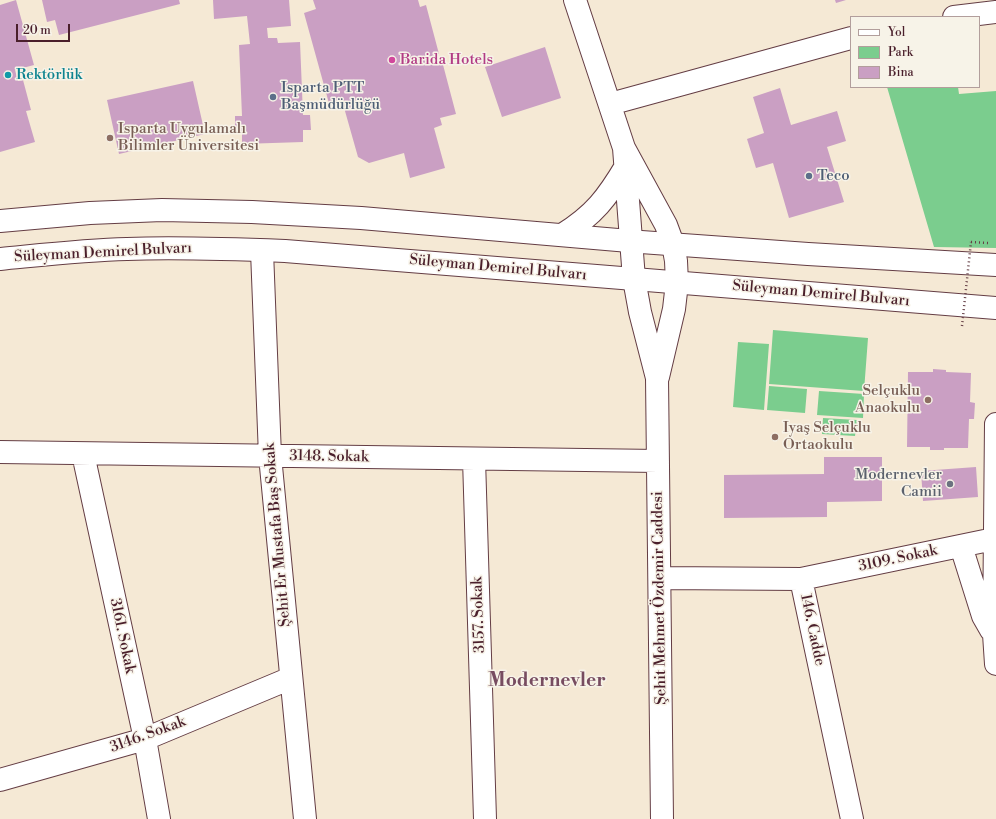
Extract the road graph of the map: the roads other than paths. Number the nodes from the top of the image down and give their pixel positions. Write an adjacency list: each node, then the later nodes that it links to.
1 (575, 0): 5 (street)
2 (996, 12): 3 (street)
3 (962, 16)
4 (850, 38): 5 (street)
5 (610, 104): 6 (street)
6 (625, 157): 8 (street); 9 (street, Şehit Mehmet Özdemir Caddesi); 10 (street, Şehit Mehmet Özdemir Caddesi)
7 (0, 221): 8 (street)
8 (562, 235): 9 (street)
9 (631, 240): 10 (street); 14 (street, Şehit Mehmet Özdemir Caddesi)
10 (673, 244): 13 (street); 15 (street, Şehit Mehmet Özdemir Caddesi)
11 (262, 250): 12 (street, Süleyman Demirel Bulvarı); 14 (street, Süleyman Demirel Bulvarı); 21 (street, Şehit Er Mustafa Baş Sokak)
12 (0, 259)
13 (996, 266)
14 (634, 279): 15 (street, Süleyman Demirel Bulvarı); 17 (street, Şehit Mehmet Özdemir Caddesi)
15 (677, 283): 16 (street, Süleyman Demirel Bulvarı); 17 (street, Şehit Mehmet Özdemir Caddesi)
16 (996, 308)
17 (657, 378): 23 (street, Şehit Mehmet Özdemir Caddesi)
18 (996, 424): 24 (street)
19 (0, 452): 20 (street, 3148. Sokak)
20 (83, 454): 21 (street, 3148. Sokak); 32 (street, 3161. Sokak)
21 (270, 456): 22 (street, 3148. Sokak); 31 (street, Şehit Er Mustafa Baş Sokak)
22 (474, 459): 23 (street, 3148. Sokak); 36 (street, 3157. Sokak)
23 (658, 461): 27 (street, Şehit Mehmet Özdemir Caddesi)
24 (996, 480): 25 (street)
25 (994, 539): 26 (street, 3109. Sokak); 29 (street)
26 (961, 546): 28 (street, 3109. Sokak); 29 (street)
27 (660, 578): 28 (street, 146. Cadde); 37 (street, Şehit Mehmet Özdemir Caddesi)
28 (801, 579): 38 (street, 146. Cadde)
29 (995, 634): 30 (street)
30 (996, 664)
31 (291, 678): 32 (street, 3146. Sokak); 35 (street, Şehit Er Mustafa Baş Sokak)
32 (145, 739): 33 (street, 3146. Sokak); 34 (street, 3161. Sokak)
33 (0, 780)
34 (160, 819)
35 (304, 819)
36 (485, 819)
37 (662, 819)
38 (852, 819)

